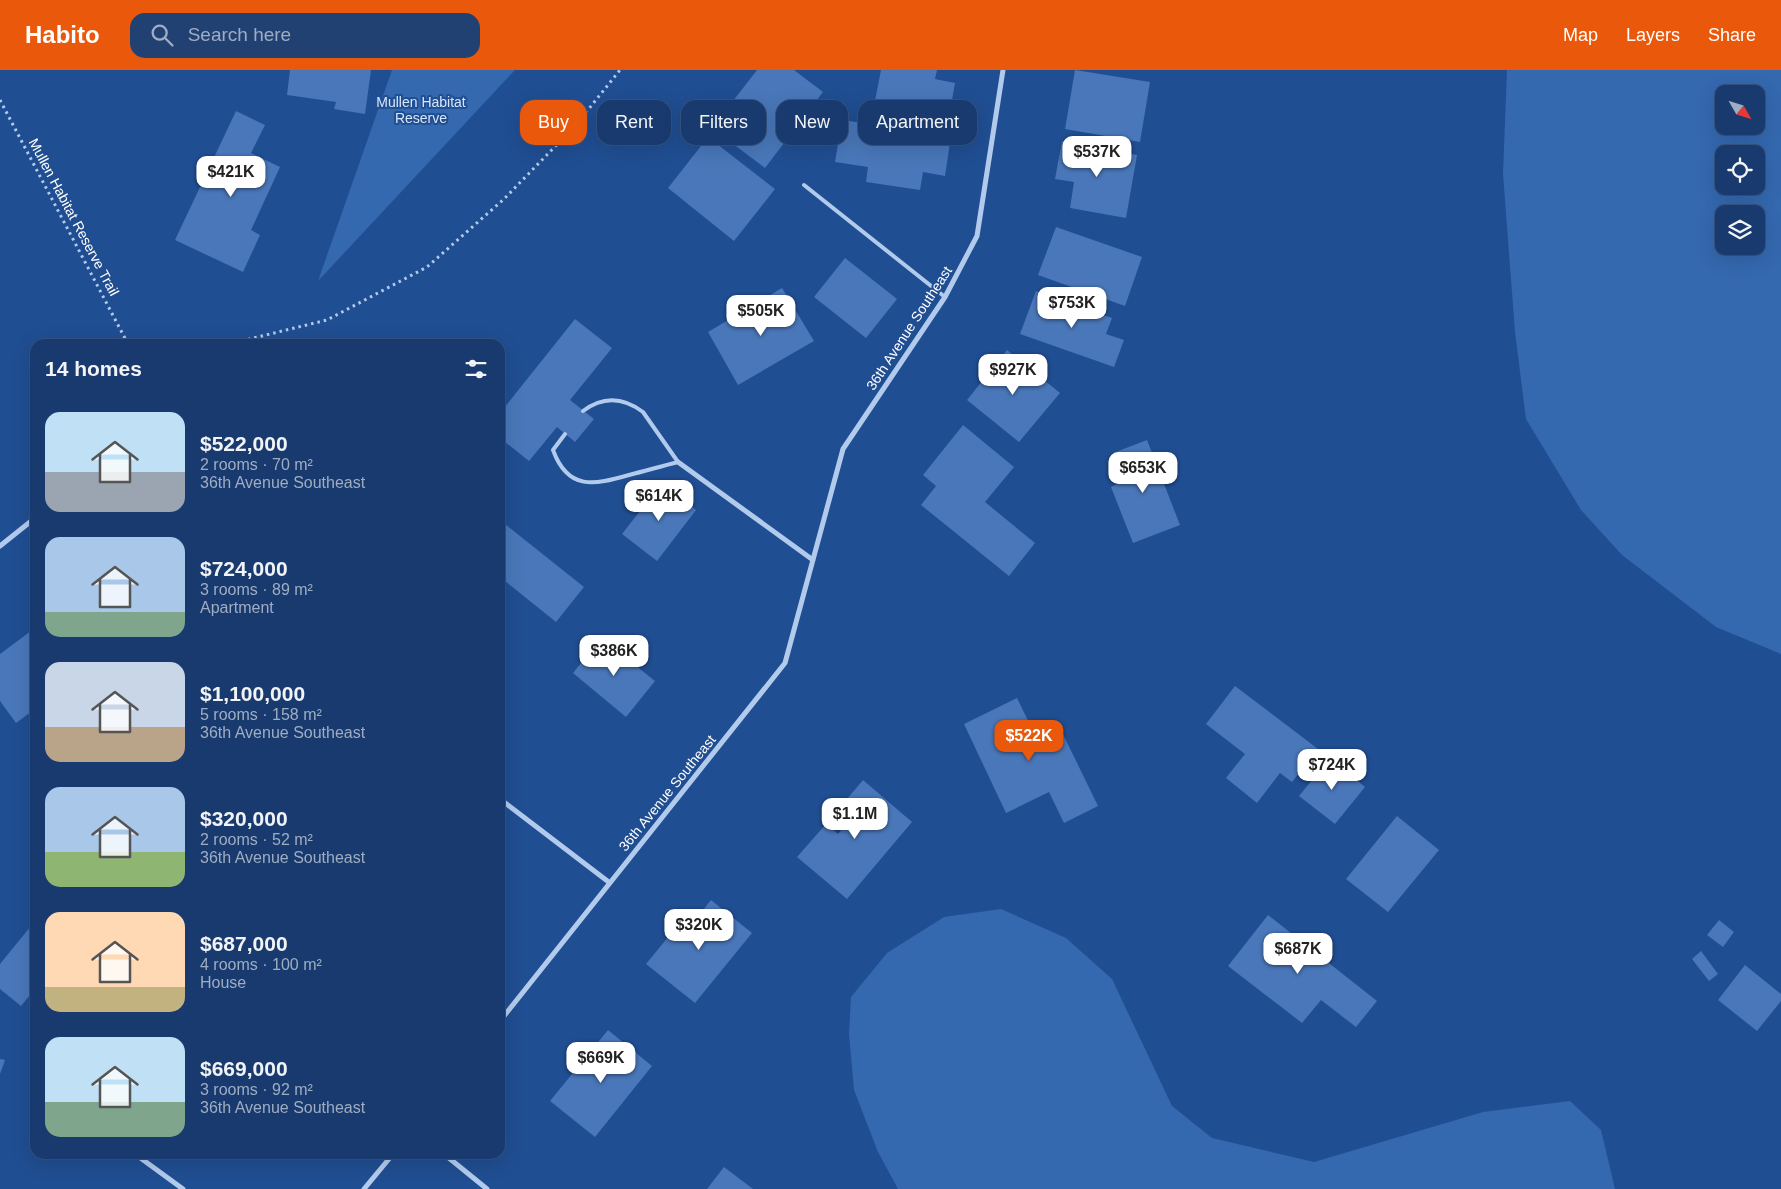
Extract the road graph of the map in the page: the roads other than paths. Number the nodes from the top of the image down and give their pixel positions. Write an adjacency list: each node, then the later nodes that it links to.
1 (1003, 70): 3 (street, 36th Avenue Southeast)
2 (804, 185): 3 (lane)
3 (945, 297): 9 (street, 36th Avenue Southeast)
4 (583, 411): 6 (lane)
5 (565, 434): 6 (lane)
6 (678, 462): 9 (street)
7 (30, 522): 8 (street)
8 (0, 546)
9 (813, 560): 11 (street, 36th Avenue Southeast)
10 (505, 803): 11 (street)
11 (610, 883): 12 (street, 36th Avenue Southeast)
12 (505, 1015)
13 (142, 1159): 16 (street)
14 (389, 1159): 17 (street)
15 (450, 1159): 18 (street)
16 (183, 1189)
17 (364, 1189)
18 (487, 1189)

